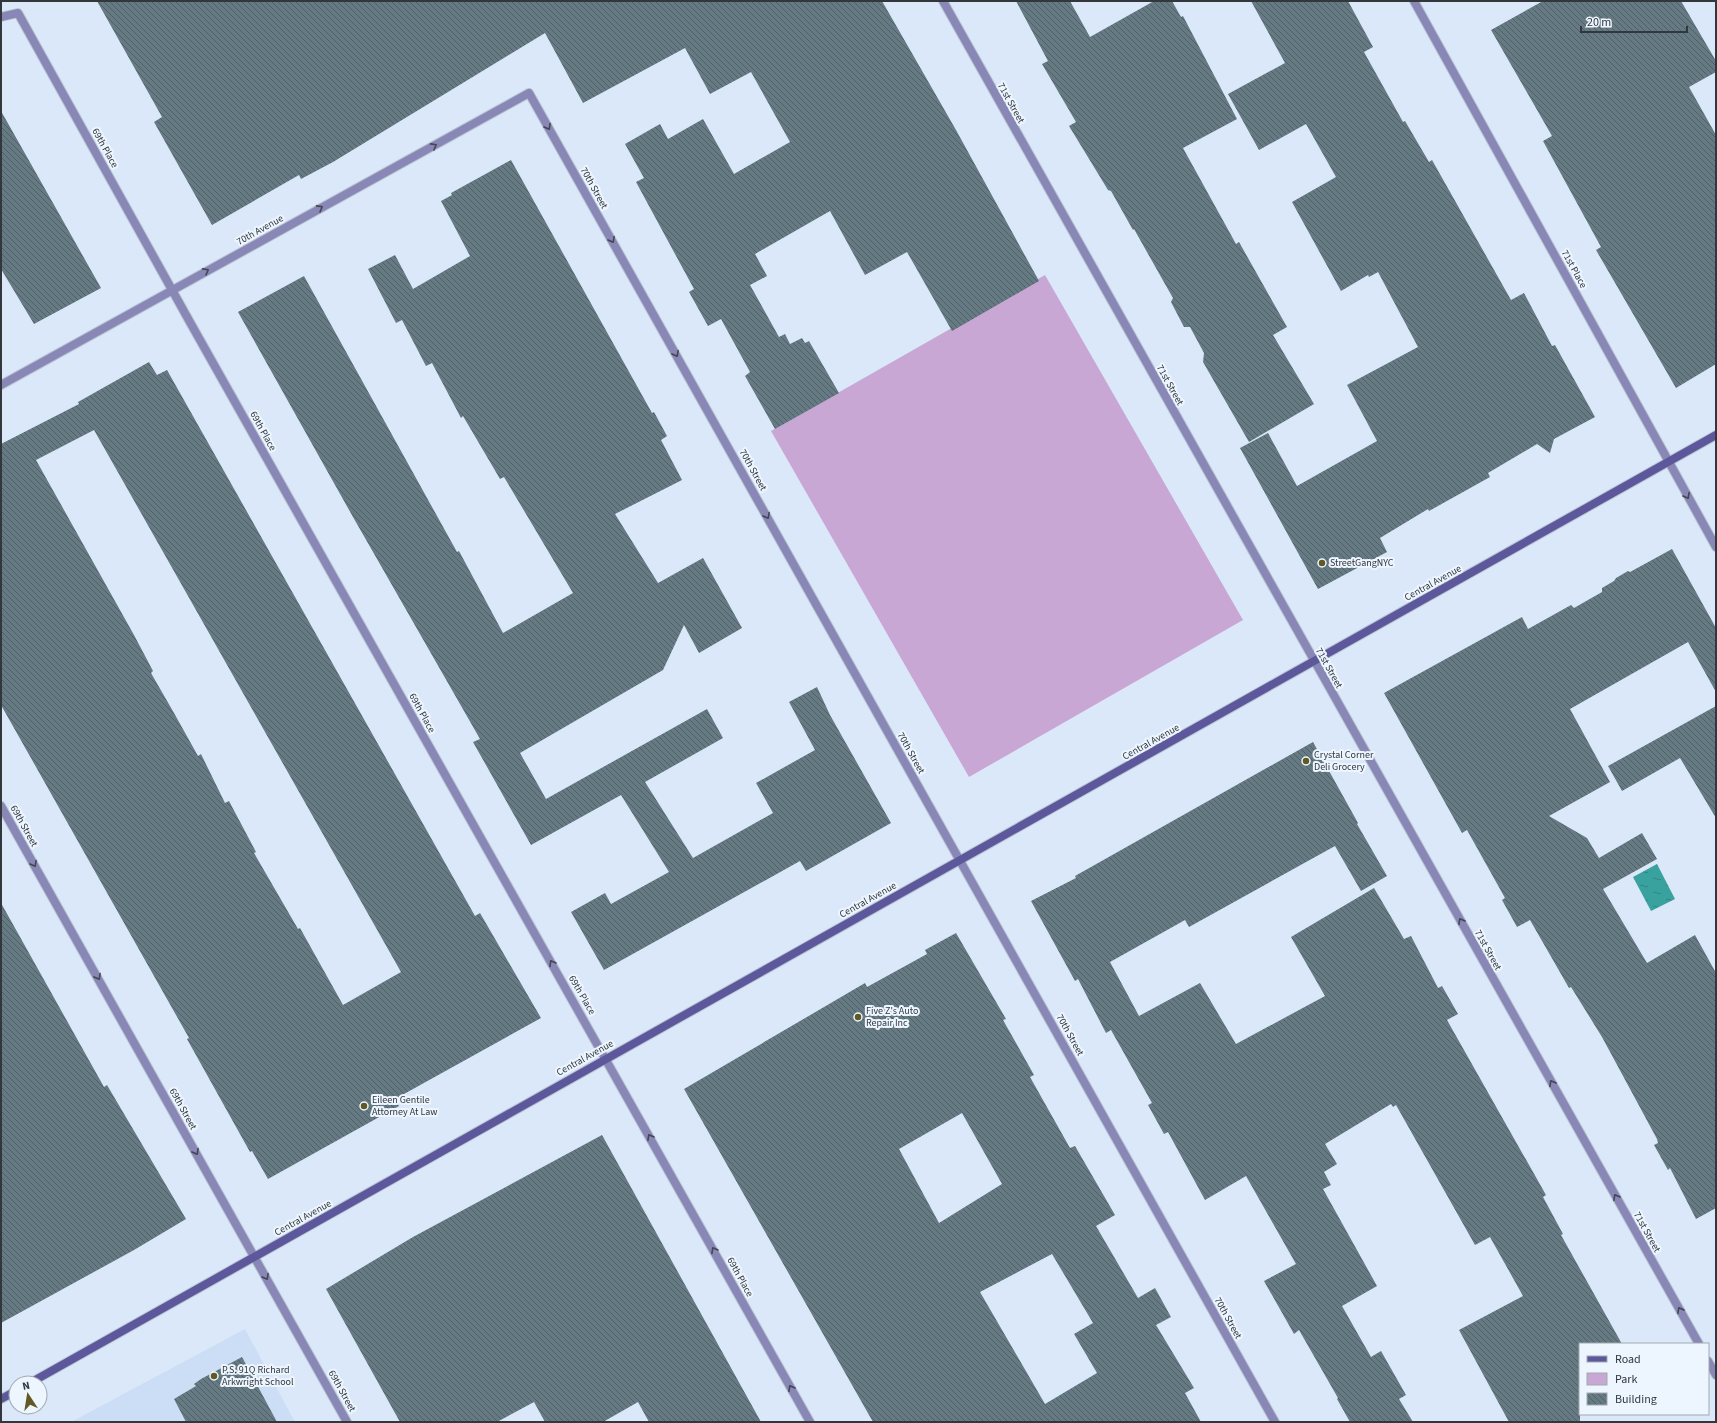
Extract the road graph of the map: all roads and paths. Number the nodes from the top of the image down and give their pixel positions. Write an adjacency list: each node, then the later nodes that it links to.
1 (943, 1): 10 (street, 71st Street)
2 (1414, 1): 8 (street, 71st Place)
3 (1, 17): 5 (street, 69th Place)
4 (529, 93): 5 (street, 70th Avenue, one-way to 4); 12 (street, 70th Street, one-way to 12)
5 (172, 289): 6 (street, 70th Avenue); 13 (street, 69th Place, one-way to 5)
6 (1, 385)
7 (1716, 435): 8 (main road, Central Avenue)
8 (1668, 462): 9 (street, 71st Place, one-way to 9); 10 (main road, Central Avenue)
9 (1716, 547)
10 (1314, 662): 12 (main road, Central Avenue); 15 (street, 71st Street, one-way to 10)
11 (1, 806): 14 (street, 69th Street, one-way to 14)
12 (960, 860): 13 (main road, Central Avenue); 21 (street, 70th Street)
13 (606, 1058): 14 (main road, Central Avenue); 20 (street, 69th Place, one-way to 13)
14 (255, 1257): 17 (main road, Central Avenue); 19 (street, 69th Street, one-way to 19)
15 (1698, 1343)
16 (1709, 1363): 18 (street)
17 (44, 1375)
18 (1716, 1375)
19 (347, 1422)
20 (810, 1422)
21 (1276, 1422)

